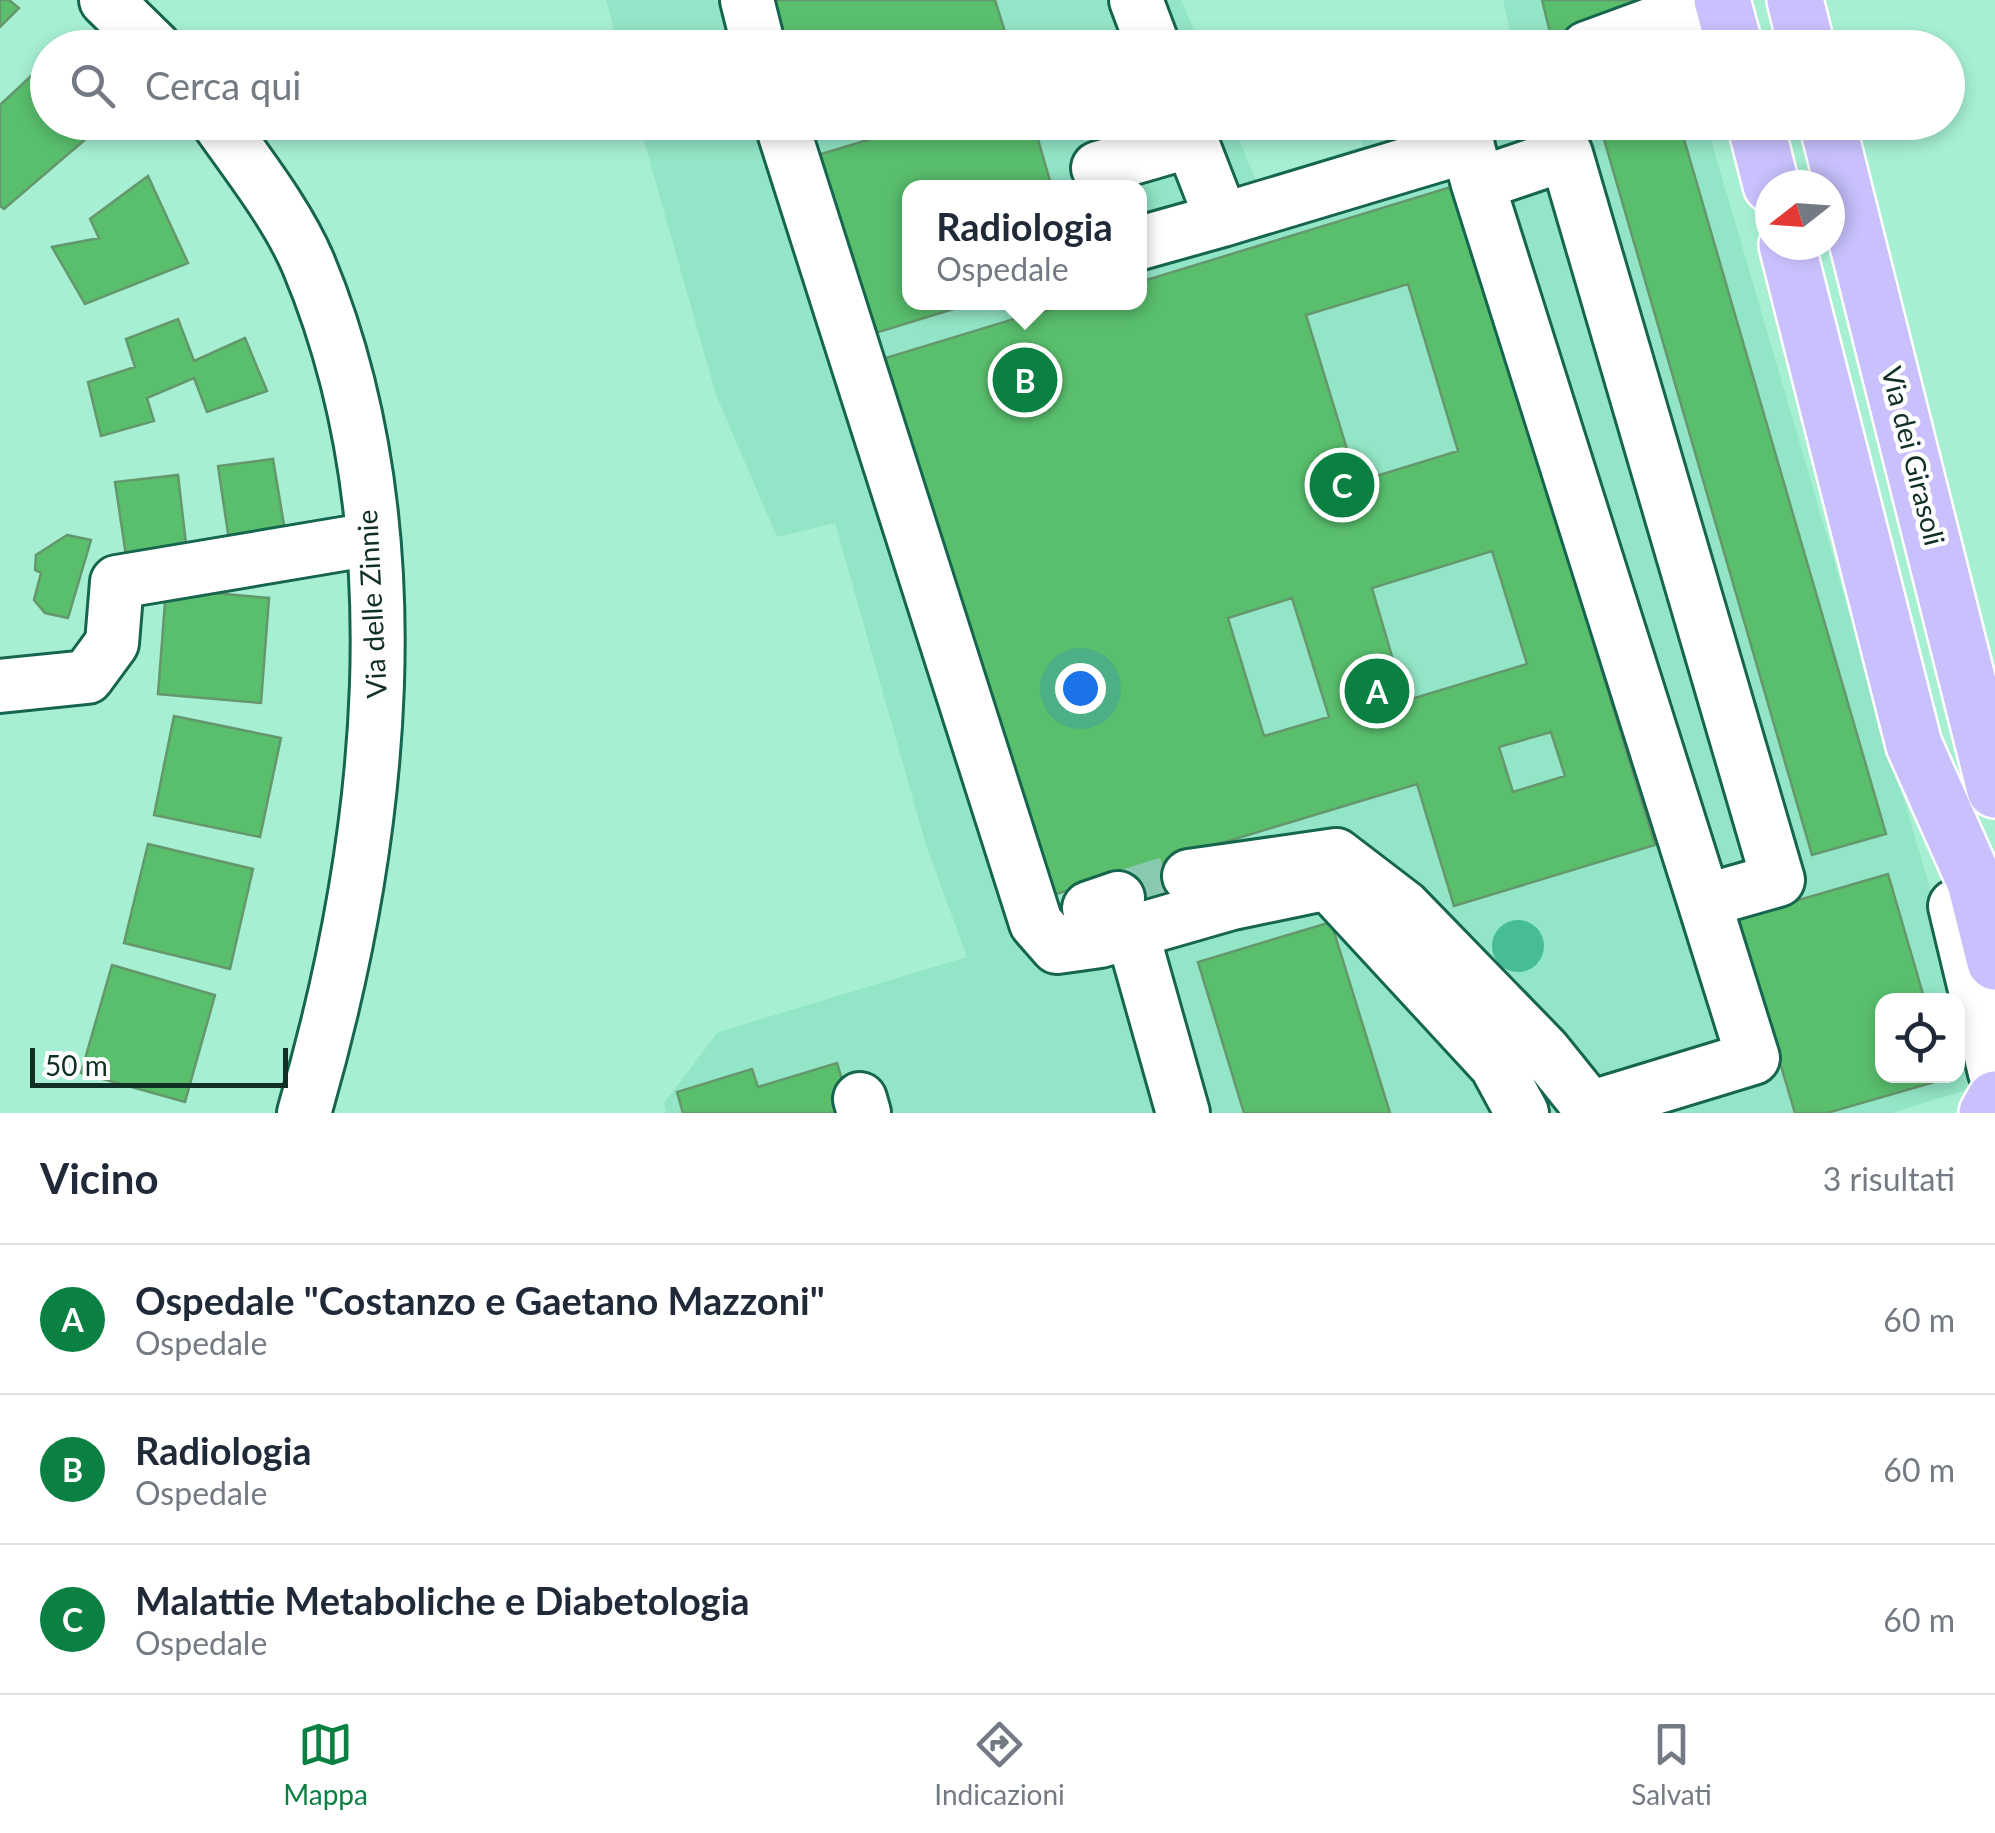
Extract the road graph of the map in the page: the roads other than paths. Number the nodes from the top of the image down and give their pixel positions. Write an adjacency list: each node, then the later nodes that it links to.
1 (106, 0): 6 (street)
2 (747, 0): 7 (street)
3 (1136, 0): 8 (street)
4 (1720, 0): 9 (street); 10 (main road)
5 (1795, 0): 11 (main road)
6 (137, 30)
7 (755, 30)
8 (1147, 30)
9 (1637, 30)
10 (1729, 30)
11 (1802, 30)
12 (230, 140): 24 (street, Via delle Zinnie)
13 (787, 140): 31 (street)
14 (1168, 140): 19 (street)
15 (1191, 140): 21 (street)
16 (1760, 140): 20 (main road)
17 (1831, 140): 27 (main road, Via dei Girasoli)
18 (1469, 151): 21 (street); 30 (street); 30 (street)
19 (1098, 168)
20 (1767, 170)
21 (1222, 220): 22 (street)
22 (1147, 241)
23 (1791, 260): 26 (main road)
24 (372, 539): 25 (street); 35 (street, Via delle Zinnie)
25 (0, 686)
26 (1914, 744): 32 (main road); 33 (street)
27 (1995, 790)
28 (1332, 869): 29 (street); 31 (street); 34 (street); 37 (street)
29 (1188, 876)
30 (1704, 901): 34 (street)
31 (1117, 924): 36 (street)
32 (1995, 962)
33 (1988, 1101)
34 (1593, 1110)
35 (304, 1113)
36 (1183, 1113)
37 (1522, 1113)

